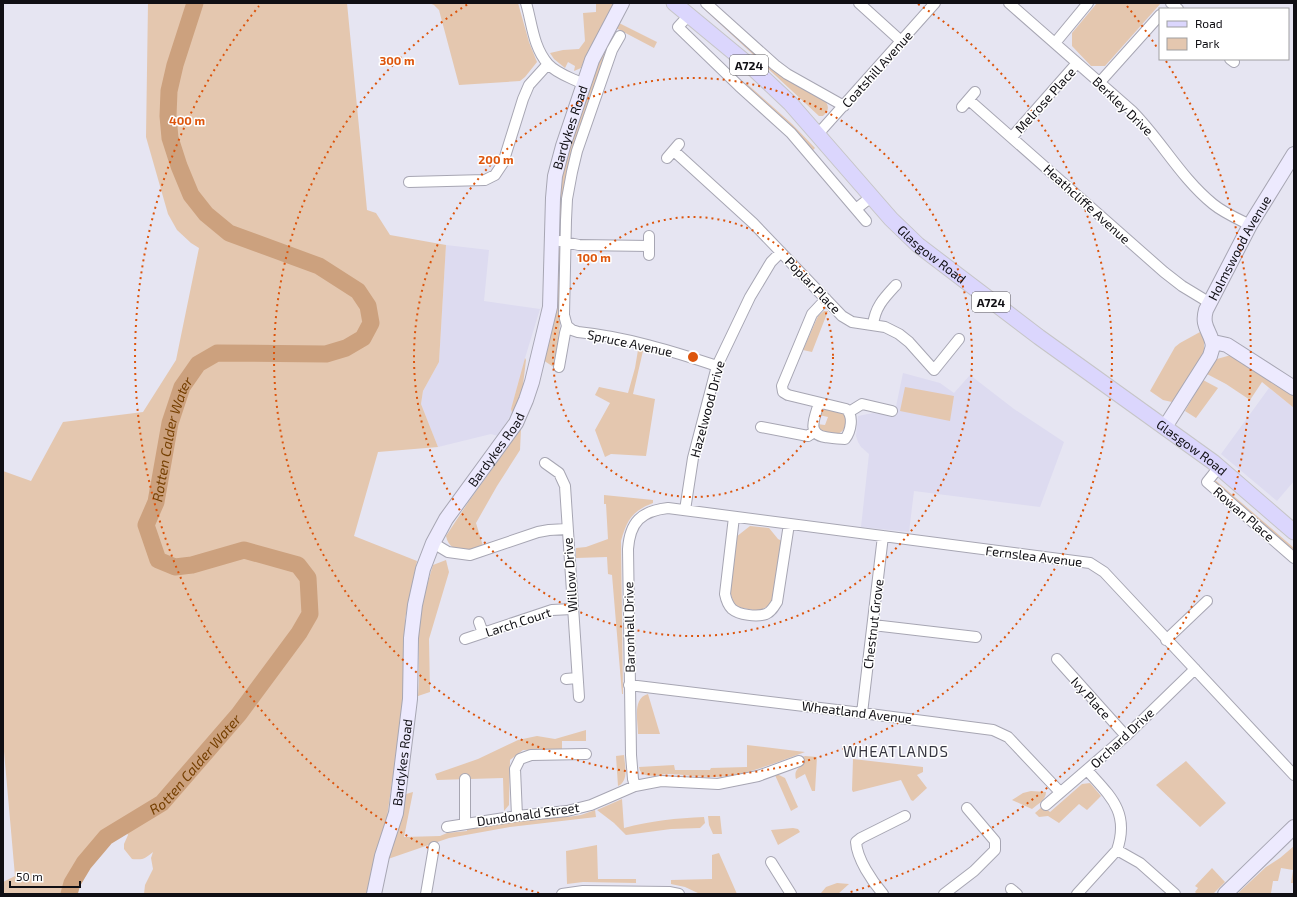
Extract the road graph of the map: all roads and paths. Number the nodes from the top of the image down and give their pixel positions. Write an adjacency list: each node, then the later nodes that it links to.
1 (526, 3): 15 (street)
2 (622, 3): 17 (main road, Bardykes Road)
3 (674, 3): 9 (main road, Glasgow Road / A724)
4 (706, 3): 19 (street)
5 (859, 3): 12 (street)
6 (935, 3): 12 (street, Coatshill Avenue)
7 (1009, 3): 13 (street, Berkley Drive)
8 (1088, 3): 13 (street)
9 (688, 16): 20 (main road, Glasgow Road / A724); 26 (street)
10 (1159, 17): 16 (street)
11 (620, 36): 30 (street)
12 (902, 42): 19 (street, Coatshill Avenue)
13 (1054, 43): 14 (street, Berkley Drive)
14 (1077, 63): 16 (street, Berkley Drive); 21 (street, Melrose Place)
15 (548, 64): 17 (street); 24 (street)
16 (1100, 82): 28 (street, Berkley Drive)
17 (583, 84): 29 (main road, Bardykes Road)
18 (969, 100): 21 (street, Heathcliffe Avenue)
19 (844, 106): 20 (street, Coatshill Avenue)
20 (818, 134): 25 (main road, Glasgow Road / A724)
21 (1012, 137): 35 (street, Heathcliffe Avenue)
22 (673, 151): 32 (street, Poplar Place)
23 (1294, 154): 28 (main road, Holmswood Avenue)
24 (409, 182)
25 (871, 197): 26 (street); 47 (main road, Glasgow Road / A724)
26 (856, 209): 27 (street)
27 (866, 221)
28 (1250, 225): 35 (main road, Holmswood Avenue)
29 (551, 240): 30 (street); 57 (main road, Bardykes Road)
30 (566, 241): 31 (street); 37 (street)
31 (649, 246)
32 (781, 252): 34 (street, Poplar Place); 40 (street, Hazelwood Drive)
33 (896, 285): 36 (street)
34 (826, 299): 36 (street, Poplar Place); 43 (street)
35 (1210, 303): 39 (main road, Holmswood Avenue)
36 (873, 325): 38 (street, Poplar Place)
37 (567, 326): 40 (street, Spruce Avenue); 41 (street)
38 (959, 338)
39 (1214, 346): 42 (main road); 47 (main road)
40 (717, 366): 51 (street, Hazelwood Drive)
41 (559, 367)
42 (1294, 388)
43 (819, 403): 45 (street); 48 (street)
44 (892, 411): 45 (street)
45 (850, 412): 48 (street)
46 (761, 427): 48 (street)
47 (1165, 427): 50 (main road, Glasgow Road / A724)
48 (814, 432)
49 (545, 462): 54 (street, Willow Drive)
50 (1218, 467): 55 (main road, Glasgow Road / A724); 58 (street, Rowan Place)
51 (685, 510): 52 (street, Fernslea Avenue); 71 (street, Baronhall Drive)
52 (734, 517): 53 (street, Fernslea Avenue); 53 (street)
53 (789, 524): 56 (street, Fernslea Avenue)
54 (567, 529): 57 (street); 60 (street, Willow Drive)
55 (1294, 532)
56 (883, 536): 62 (street, Chestnut Grove); 66 (street, Fernslea Avenue)
57 (433, 543): 92 (main road, Bardykes Road)
58 (1294, 558)
59 (1207, 601): 66 (street)
60 (572, 609): 63 (street, Larch Court); 69 (street, Willow Drive)
61 (479, 622): 63 (street)
62 (873, 625): 64 (street); 73 (street, Chestnut Grove)
63 (483, 633): 65 (street, Larch Court)
64 (976, 637)
65 (465, 639)
66 (1166, 640): 68 (street, Fernslea Avenue)
67 (1057, 659): 74 (street, Ivy Place)
68 (1194, 669): 74 (street, Orchard Drive); 78 (street, Fernslea Avenue)
69 (577, 678): 70 (street); 72 (street, Willow Drive)
70 (566, 679)
71 (629, 685): 73 (street, Wheatland Avenue); 80 (street, Baronhall Drive)
72 (579, 697)
73 (862, 713): 81 (street, Wheatland Avenue)
74 (1126, 736): 77 (street, Orchard Drive)
75 (586, 754): 84 (street)
76 (799, 761): 80 (street, Dundonald Street)
77 (1087, 770): 81 (street, Orchard Drive); 90 (street)
78 (1294, 775)
79 (465, 779): 86 (street, Dundonald Street)
80 (636, 786): 84 (street, Dundonald Street)
81 (1060, 792): 82 (street, Orchard Drive)
82 (1046, 805)
83 (967, 808): 98 (street)
84 (517, 816): 86 (street, Dundonald Street)
85 (905, 816): 97 (street)
86 (466, 823): 87 (street, Dundonald Street)
87 (447, 827)
88 (1294, 827): 101 (main road)
89 (434, 847): 93 (street)
90 (1117, 850): 99 (street); 100 (street)
91 (771, 862): 96 (street)
92 (374, 894)
93 (426, 894)
94 (562, 894): 95 (street)
95 (679, 894)
96 (791, 894)
97 (883, 894)
98 (944, 894)
99 (1077, 894)
100 (1175, 894)
101 (1225, 894)

